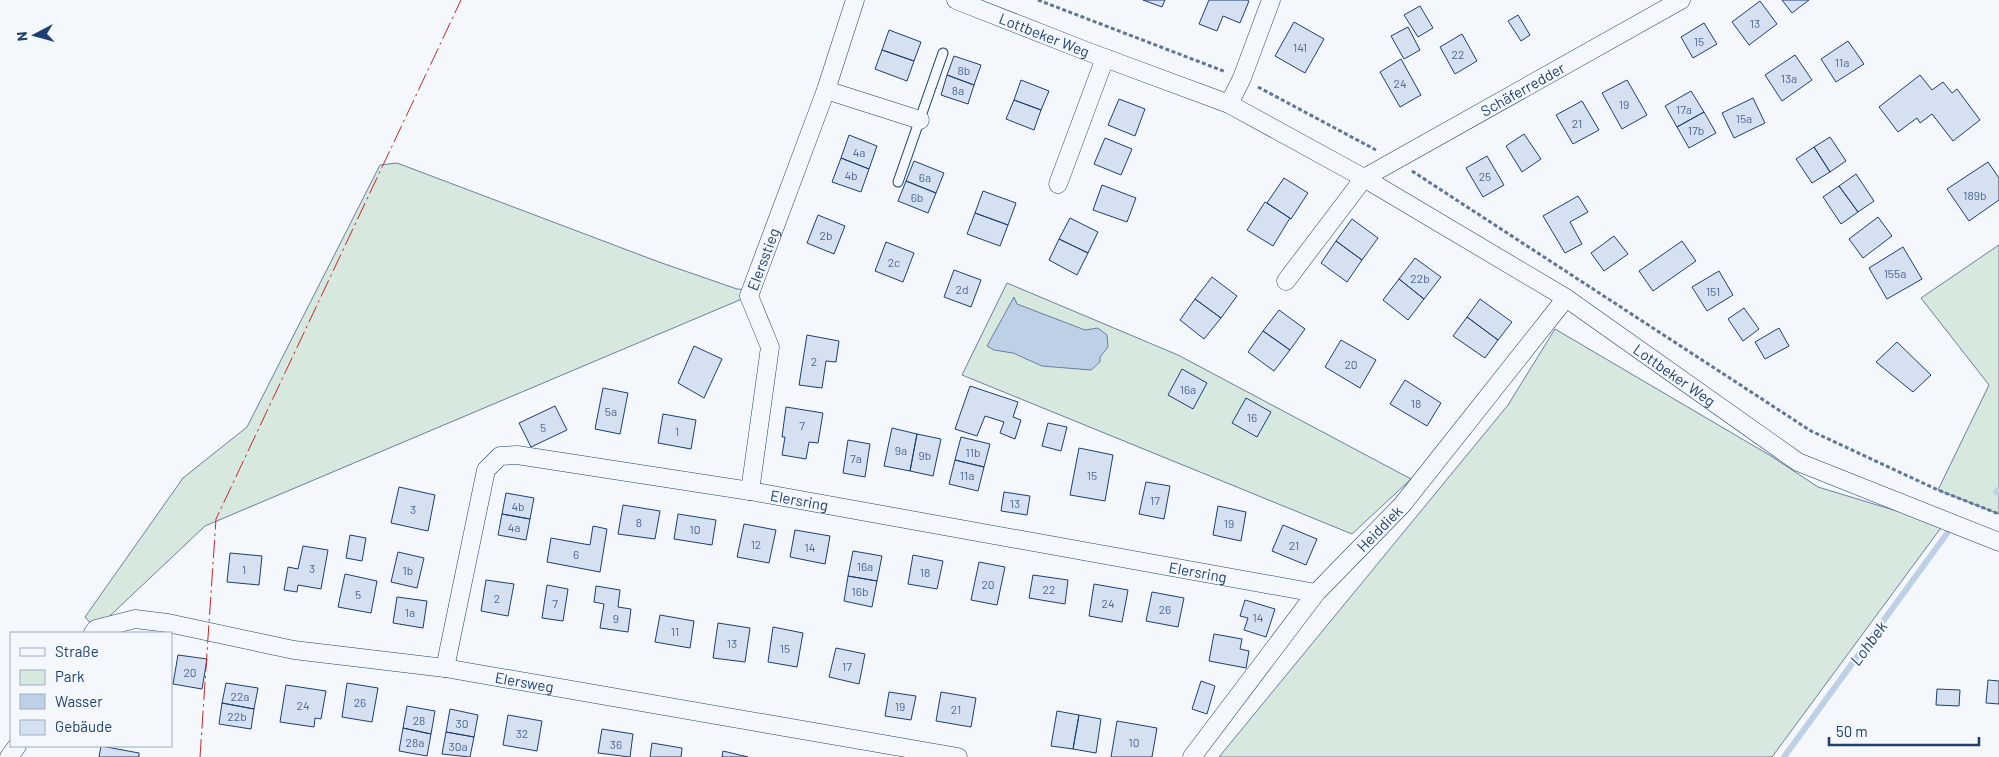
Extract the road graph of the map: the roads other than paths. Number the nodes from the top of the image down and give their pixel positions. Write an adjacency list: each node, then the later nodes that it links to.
1 (855, 0): 7 (street, Elersstieg)
2 (956, 0): 6 (street, Lottbeker Weg)
3 (1271, 0): 8 (street)
4 (1681, 0): 10 (street, Schäferredder)
5 (943, 53): 9 (lane)
6 (1105, 58): 8 (street, Lottbeker Weg); 12 (street, Lottbeker Weg)
7 (826, 90): 9 (street); 15 (street, Elersstieg)
8 (1229, 104): 10 (street, Lottbeker Weg)
9 (920, 120): 11 (lane)
10 (1364, 178): 13 (street); 14 (street, Lottbeker Weg)
11 (898, 182)
12 (1058, 184)
13 (1286, 281)
14 (1566, 298): 16 (street, Lottbeker Weg); 17 (street, Heiddiek)
15 (750, 491): 17 (street, Elersring); 19 (street, Elersring)
16 (1999, 542)
17 (1316, 593): 21 (street, Heiddiek)
18 (94, 632): 19 (street, Elersweg)
19 (445, 668): 20 (street, Elersweg)
20 (958, 757)
21 (1192, 757)

